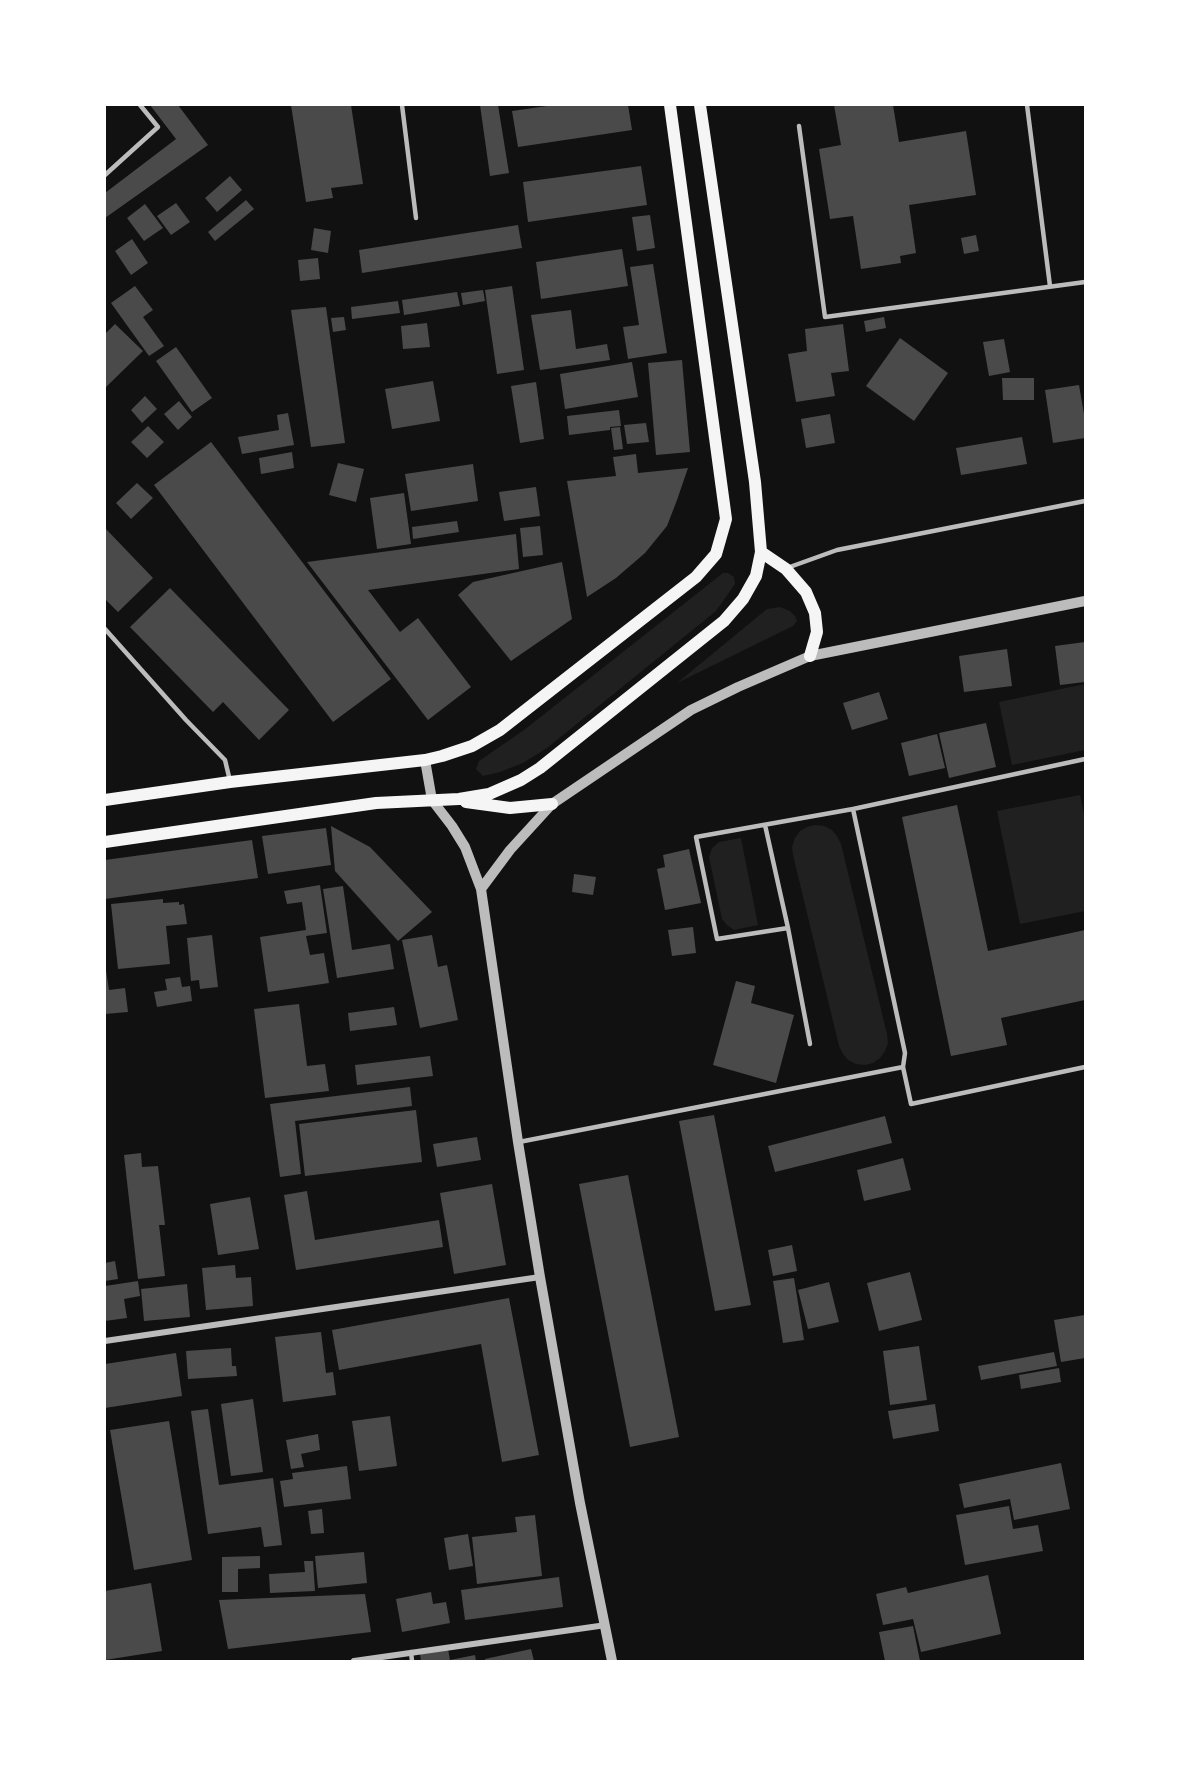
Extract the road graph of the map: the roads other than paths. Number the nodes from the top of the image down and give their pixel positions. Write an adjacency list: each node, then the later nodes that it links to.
1 (140, 105): 7 (lane)
2 (402, 105): 8 (lane)
3 (670, 105): 18 (main road)
4 (700, 105): 12 (main road)
5 (1027, 105): 10 (lane)
6 (799, 126): 10 (lane)
7 (105, 175)
8 (416, 218)
9 (1085, 282): 10 (lane)
10 (1050, 286)
11 (1085, 501): 13 (lane)
12 (761, 552): 13 (main road); 22 (main road)
13 (786, 569): 16 (main road)
14 (1085, 601): 16 (street)
15 (105, 629): 19 (lane)
16 (810, 656): 23 (street)
17 (1085, 759): 24 (lane)
18 (425, 760): 19 (main road); 21 (street)
19 (230, 782): 20 (main road)
20 (105, 800)
21 (432, 800): 22 (main road); 26 (main road); 27 (street)
22 (453, 800): 23 (main road)
23 (552, 804): 27 (street)
24 (853, 809): 25 (lane); 30 (lane)
25 (765, 825): 28 (lane); 28 (lane)
26 (105, 842)
27 (482, 889): 32 (street)
28 (788, 928): 29 (lane)
29 (810, 1044)
30 (903, 1067): 31 (lane); 32 (lane)
31 (1085, 1067)
32 (518, 1142): 33 (street)
33 (540, 1277): 34 (street); 35 (street)
34 (105, 1341)
35 (606, 1625): 36 (street); 39 (street)
36 (411, 1652): 37 (street); 38 (lane)
37 (354, 1661)
38 (412, 1661)
39 (612, 1661)

